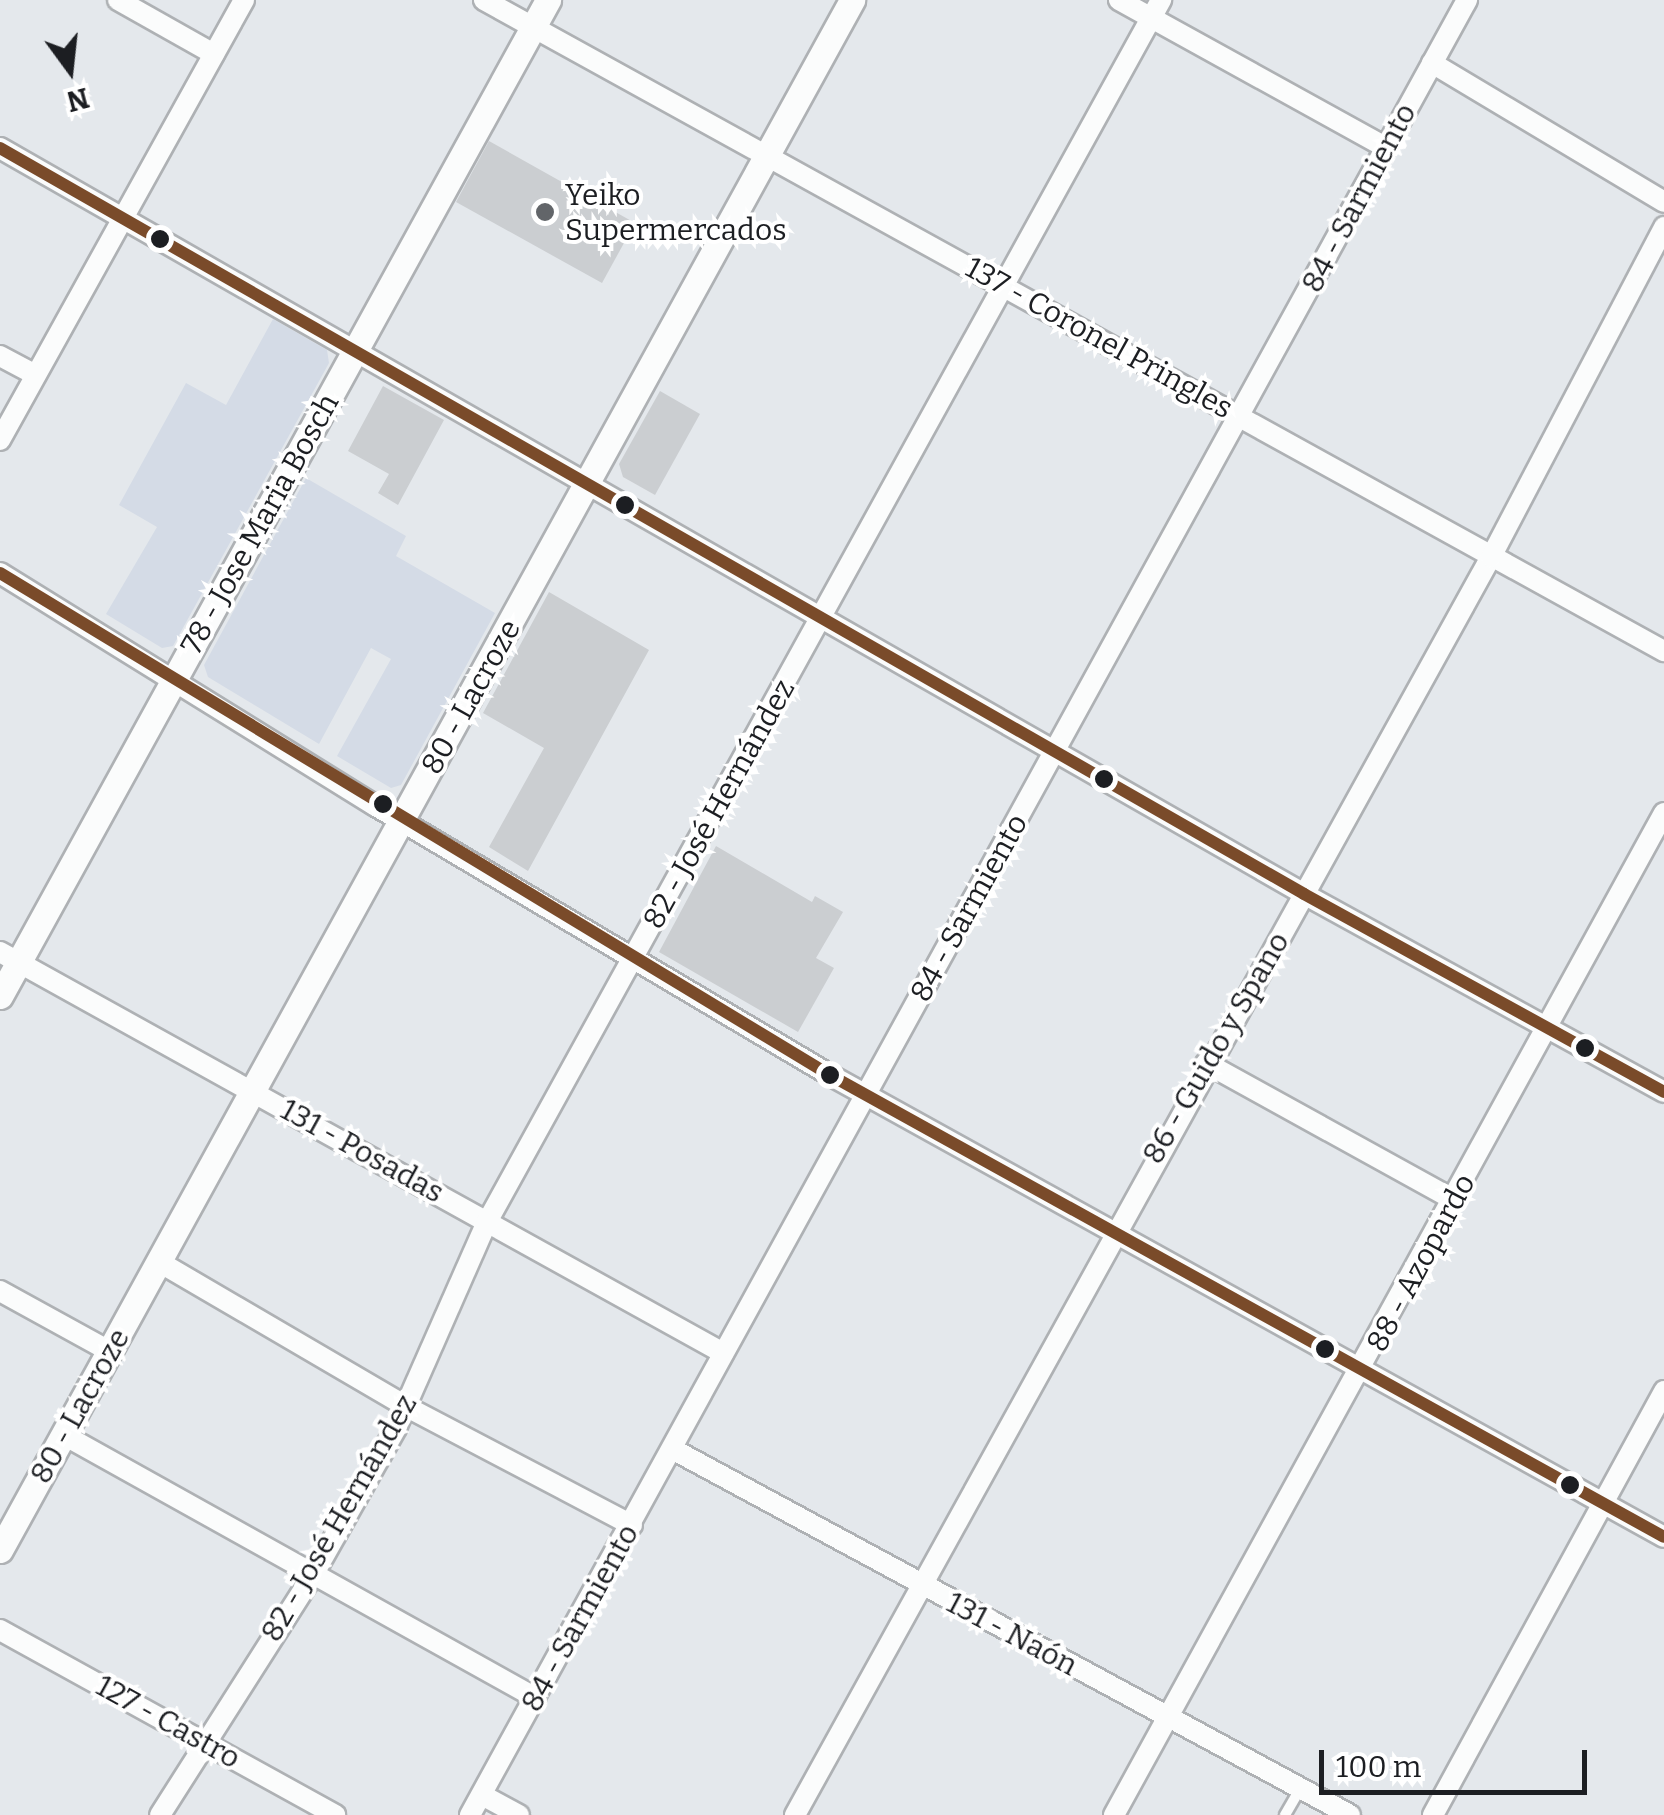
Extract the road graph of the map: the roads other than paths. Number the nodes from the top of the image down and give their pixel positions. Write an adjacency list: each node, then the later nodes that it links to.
1 (118, 0): 10 (street)
2 (244, 0): 10 (street)
3 (484, 0): 9 (street, 137 - Coronel Pringles)
4 (548, 0): 9 (street, 78 - Jose Maria Bosch)
5 (852, 0): 14 (street, 80 - Lacroze)
6 (1119, 0): 8 (street)
7 (1467, 0): 11 (street, 84 - Sarmiento)
8 (1156, 9): 13 (street); 18 (street, 82 - José Hernández)
9 (533, 28): 14 (street, 137 - Coronel Pringles); 19 (street, 78 - Jose Maria Bosch)
10 (214, 54): 16 (street)
11 (1432, 63): 13 (street, 84 - Sarmiento); 15 (street)
12 (0, 148): 16 (street)
13 (1385, 148): 22 (street, 84 - Sarmiento)
14 (767, 156): 18 (street, 137 - Coronel Pringles); 24 (street, 80 - Lacroze)
15 (1664, 202)
16 (122, 218): 19 (street); 21 (street)
17 (1664, 227): 25 (street, 86 - Guido y Spano)
18 (1002, 284): 22 (street, 137 - Coronel Pringles); 27 (street, 82 - José Hernández)
19 (356, 349): 24 (street); 29 (street, 78 - Jose Maria Bosch)
20 (0, 356): 21 (street)
21 (35, 375): 23 (street)
22 (1241, 417): 25 (street, 137 - Coronel Pringles); 30 (street, 84 - Sarmiento)
23 (0, 440)
24 (589, 484): 27 (street); 32 (street, 80 - Lacroze)
25 (1490, 557): 28 (street, 137 - Coronel Pringles); 33 (street, 86 - Guido y Spano)
26 (0, 573): 29 (street)
27 (824, 616): 30 (street); 35 (street, 82 - José Hernández)
28 (1664, 650)
29 (174, 680): 32 (street); 34 (street, 78 - Jose Maria Bosch)
30 (1056, 750): 33 (street); 41 (street, 84 - Sarmiento)
31 (1664, 813): 37 (street, 88 - Azopardo)
32 (402, 821): 35 (street); 39 (street, 80 - Lacroze)
33 (1304, 894): 37 (street); 38 (street, 86 - Guido y Spano)
34 (9, 957): 36 (street, 78 - Jose Maria Bosch); 39 (street, 131 - Posadas)
35 (634, 958): 41 (street); 43 (street, 82 - José Hernández)
36 (0, 996)
37 (1549, 1028): 40 (street); 42 (street, 88 - Azopardo)
38 (1206, 1063): 42 (street); 44 (street, 86 - Guido y Spano)
39 (252, 1090): 43 (street, 131 - Posadas); 45 (street, 80 - Lacroze)
40 (1664, 1092)
41 (866, 1096): 44 (street); 48 (street, 84 - Sarmiento)
42 (1454, 1200): 49 (street, 88 - Azopardo)
43 (487, 1222): 48 (street, 131 - Posadas); 51 (street, 82 - José Hernández)
44 (1111, 1233): 49 (street); 59 (street, 86 - Guido y Spano)
45 (161, 1263): 47 (street, 80 - Lacroze); 51 (street)
46 (0, 1291): 47 (street)
47 (109, 1351): 52 (street, 80 - Lacroze)
48 (723, 1353): 53 (street, 84 - Sarmiento)
49 (1362, 1371): 54 (street); 62 (street, 88 - Azopardo)
50 (1664, 1391): 54 (street)
51 (407, 1407): 55 (street); 58 (street, 82 - José Hernández)
52 (64, 1435): 57 (street, 80 - Lacroze); 58 (street)
53 (676, 1451): 55 (street, 84 - Sarmiento); 59 (street, 131 - Naón)
54 (1604, 1503): 56 (street); 74 (street)
55 (632, 1525): 61 (street, 84 - Sarmiento)
56 (1664, 1537)
57 (0, 1550)
58 (313, 1575): 61 (street); 63 (street, 82 - José Hernández)
59 (919, 1585): 62 (street, 131 - Naón); 70 (street, 86 - Guido y Spano)
60 (0, 1630): 63 (street, 127 - Castro)
61 (536, 1698): 65 (street, 84 - Sarmiento)
62 (1168, 1718): 64 (street, 131 - Naón); 71 (street, 88 - Azopardo)
63 (202, 1740): 66 (street, 82 - José Hernández); 67 (street, 127 - Castro)
64 (1300, 1788): 72 (lane); 73 (street, 131 - Naón)
65 (482, 1795): 68 (street, 84 - Sarmiento); 69 (street)
66 (160, 1815)
67 (335, 1815)
68 (470, 1815)
69 (519, 1815)
70 (796, 1815)
71 (1114, 1815)
72 (1285, 1815)
73 (1350, 1815)
74 (1432, 1815)

